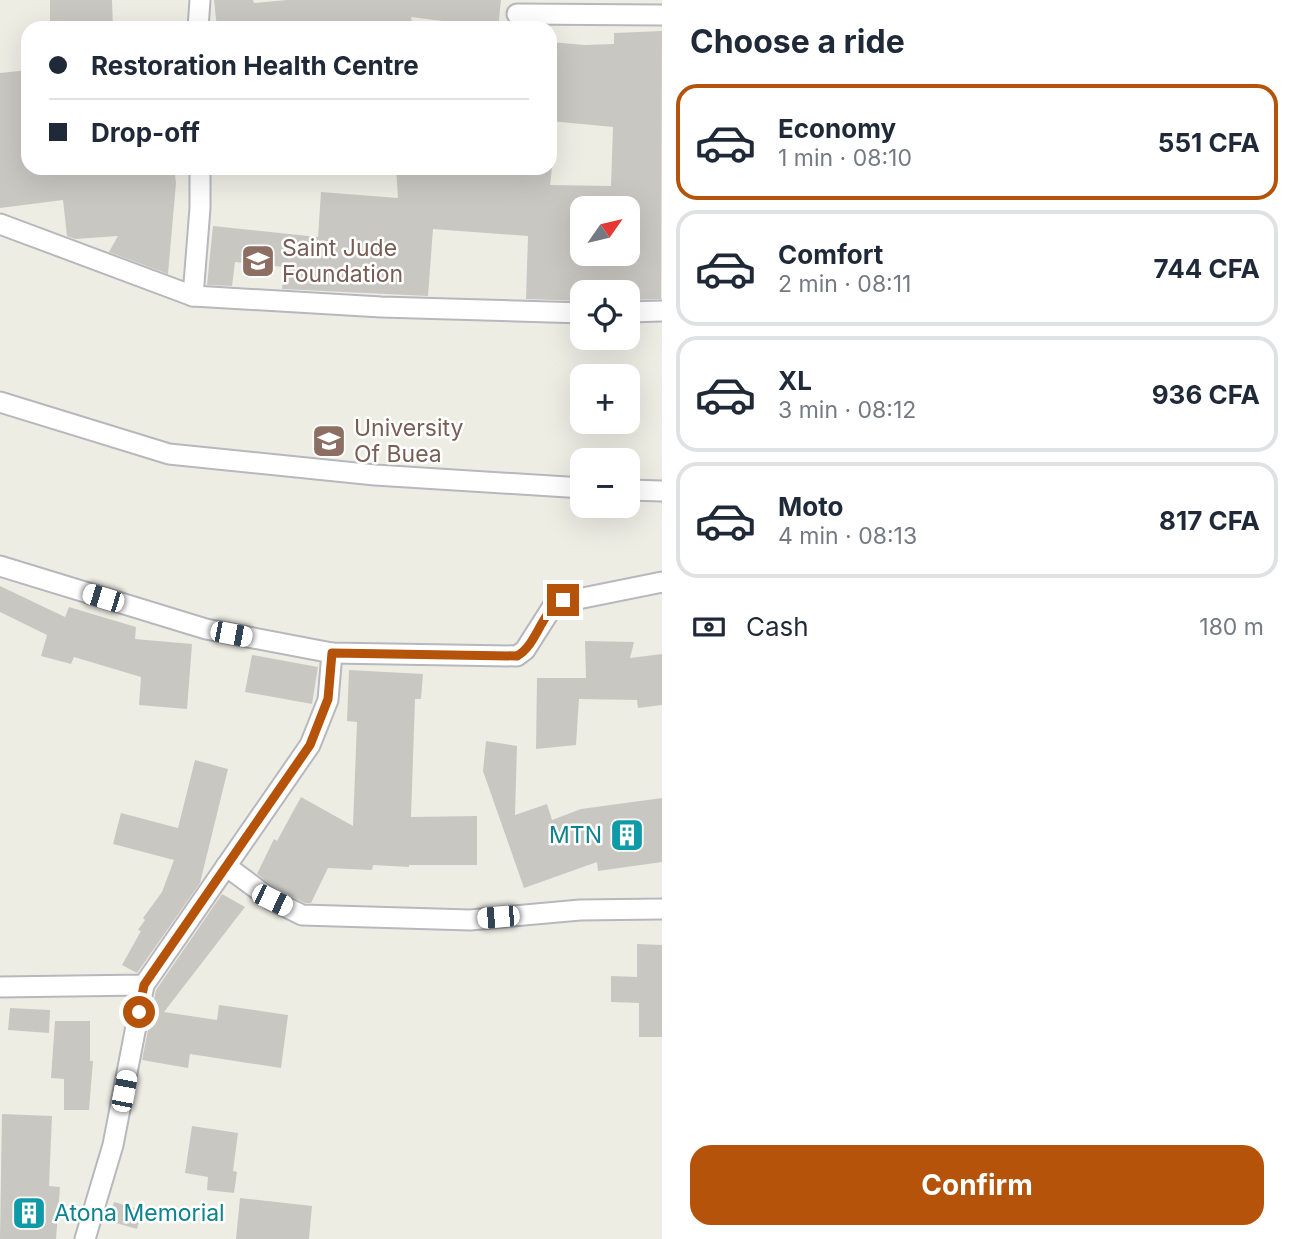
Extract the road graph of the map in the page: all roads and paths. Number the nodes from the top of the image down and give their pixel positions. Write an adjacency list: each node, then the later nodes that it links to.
1 (200, 0): 4 (street)
2 (517, 14): 3 (street)
3 (662, 15)
4 (198, 21)
5 (200, 175): 7 (street)
6 (0, 224): 7 (street)
7 (193, 296): 10 (street)
8 (662, 311): 9 (street)
9 (640, 312)
10 (570, 313)
11 (0, 402): 12 (street)
12 (570, 487)
13 (640, 490): 14 (street)
14 (662, 491)
15 (0, 566): 17 (street)
16 (662, 582): 17 (street)
17 (332, 653): 18 (street)
18 (226, 866): 19 (street); 20 (street)
19 (662, 909)
20 (144, 985): 21 (street); 22 (street)
21 (0, 987)
22 (85, 1239)

